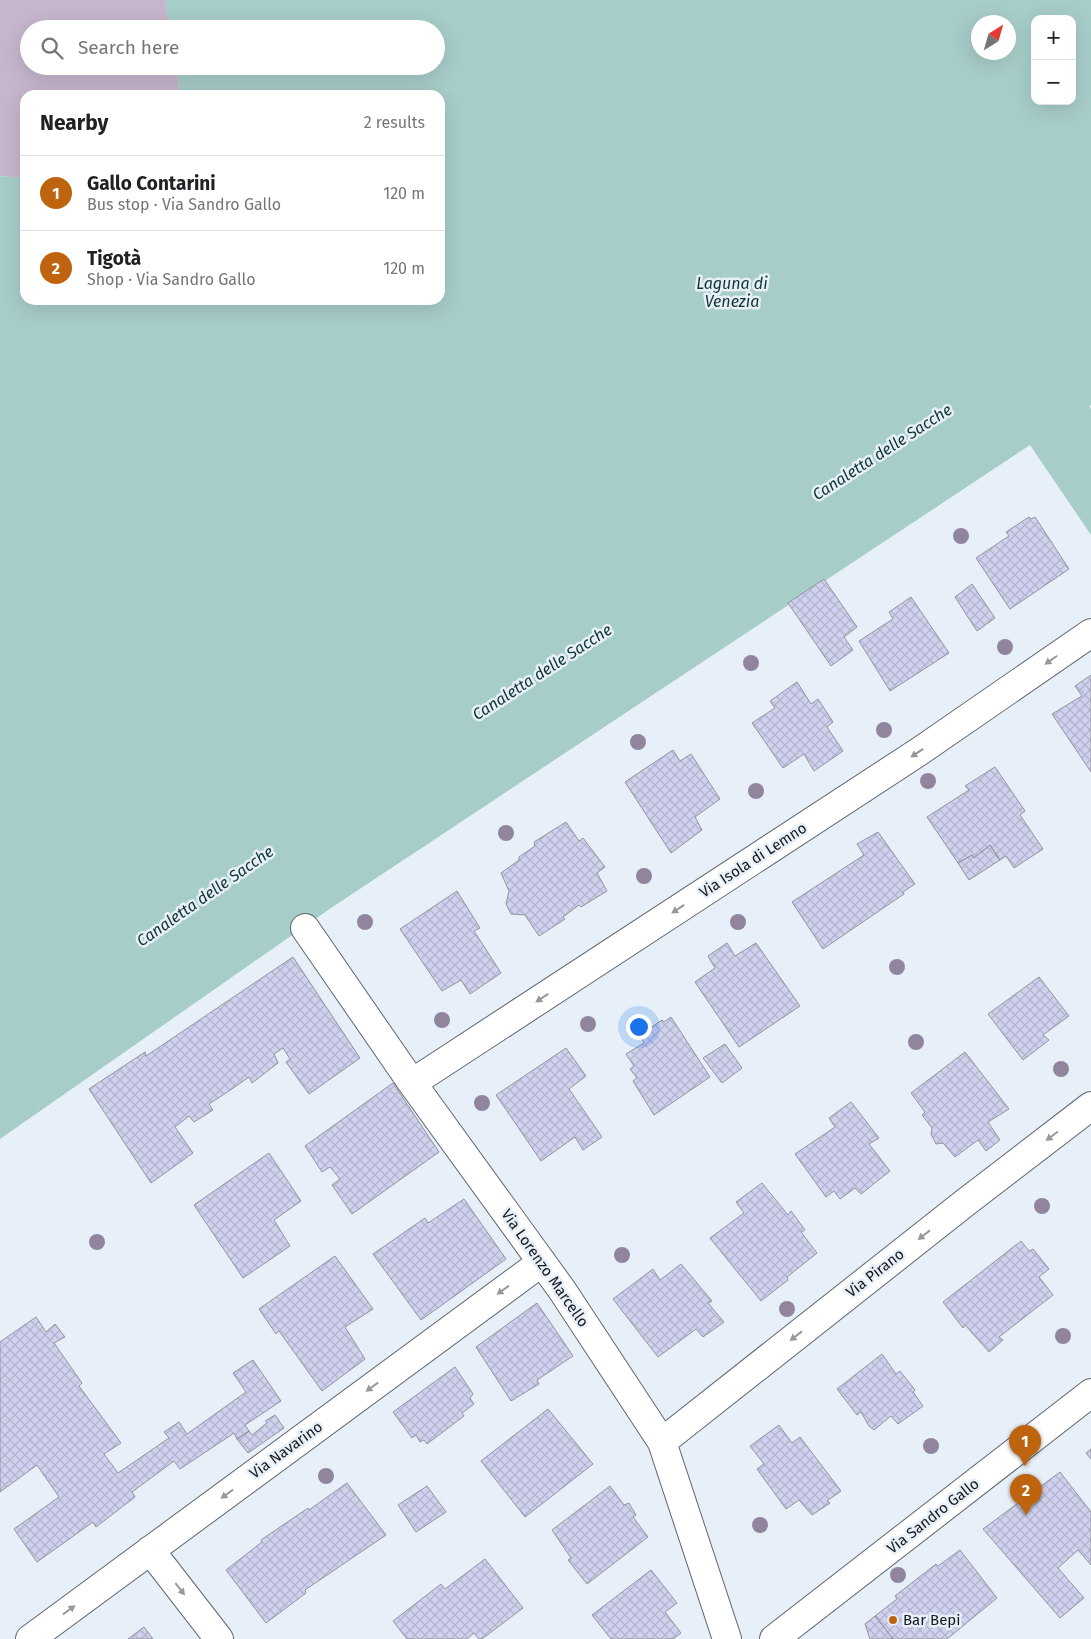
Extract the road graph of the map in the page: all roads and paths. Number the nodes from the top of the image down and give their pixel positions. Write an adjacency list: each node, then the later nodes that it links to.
1 (1091, 633): 3 (street, Via Isola di Lemno, one-way to 3)
2 (305, 928): 3 (street, Via Lorenzo Marcello)
3 (412, 1083): 5 (street, Via Lorenzo Marcello)
4 (1091, 1106): 7 (street, Via Pirano, one-way to 7)
5 (542, 1262): 7 (street, Via Lorenzo Marcello); 8 (street, Via Navarino, one-way to 8)
6 (1091, 1393): 12 (street, Via Sandro Gallo)
7 (662, 1442): 11 (street, Via Lorenzo Marcello)
8 (150, 1550): 9 (street, Via Navarino, one-way to 8); 10 (street, one-way to 10)
9 (30, 1639)
10 (219, 1639)
11 (727, 1639)
12 (774, 1639)

